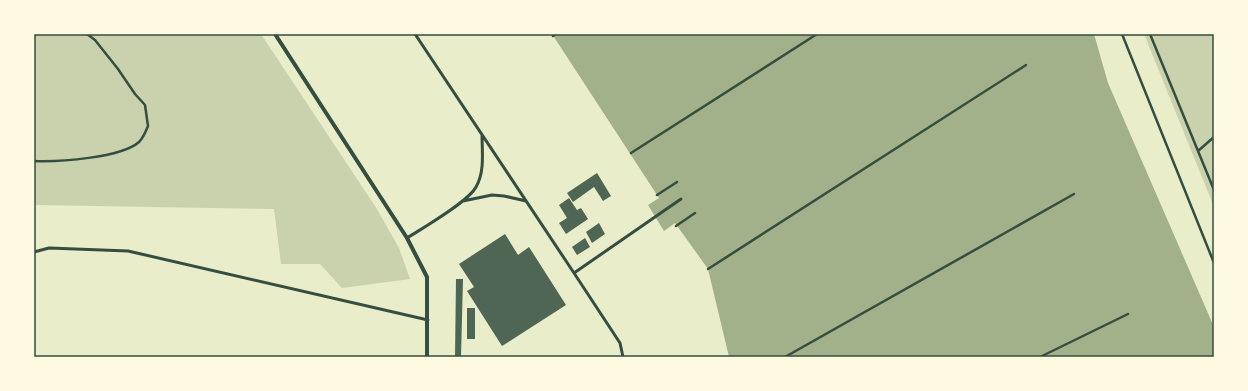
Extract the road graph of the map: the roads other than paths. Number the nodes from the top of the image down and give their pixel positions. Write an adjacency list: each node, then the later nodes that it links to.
1 (275, 34): 7 (street)
2 (414, 34): 3 (lane)
3 (482, 134): 5 (lane); 6 (lane)
4 (681, 199): 9 (lane)
5 (463, 201): 6 (lane); 7 (lane)
6 (526, 201): 9 (lane)
7 (406, 238): 10 (street)
8 (34, 252): 10 (lane)
9 (574, 273): 12 (lane)
10 (428, 320): 11 (street)
11 (427, 357)
12 (623, 357)

